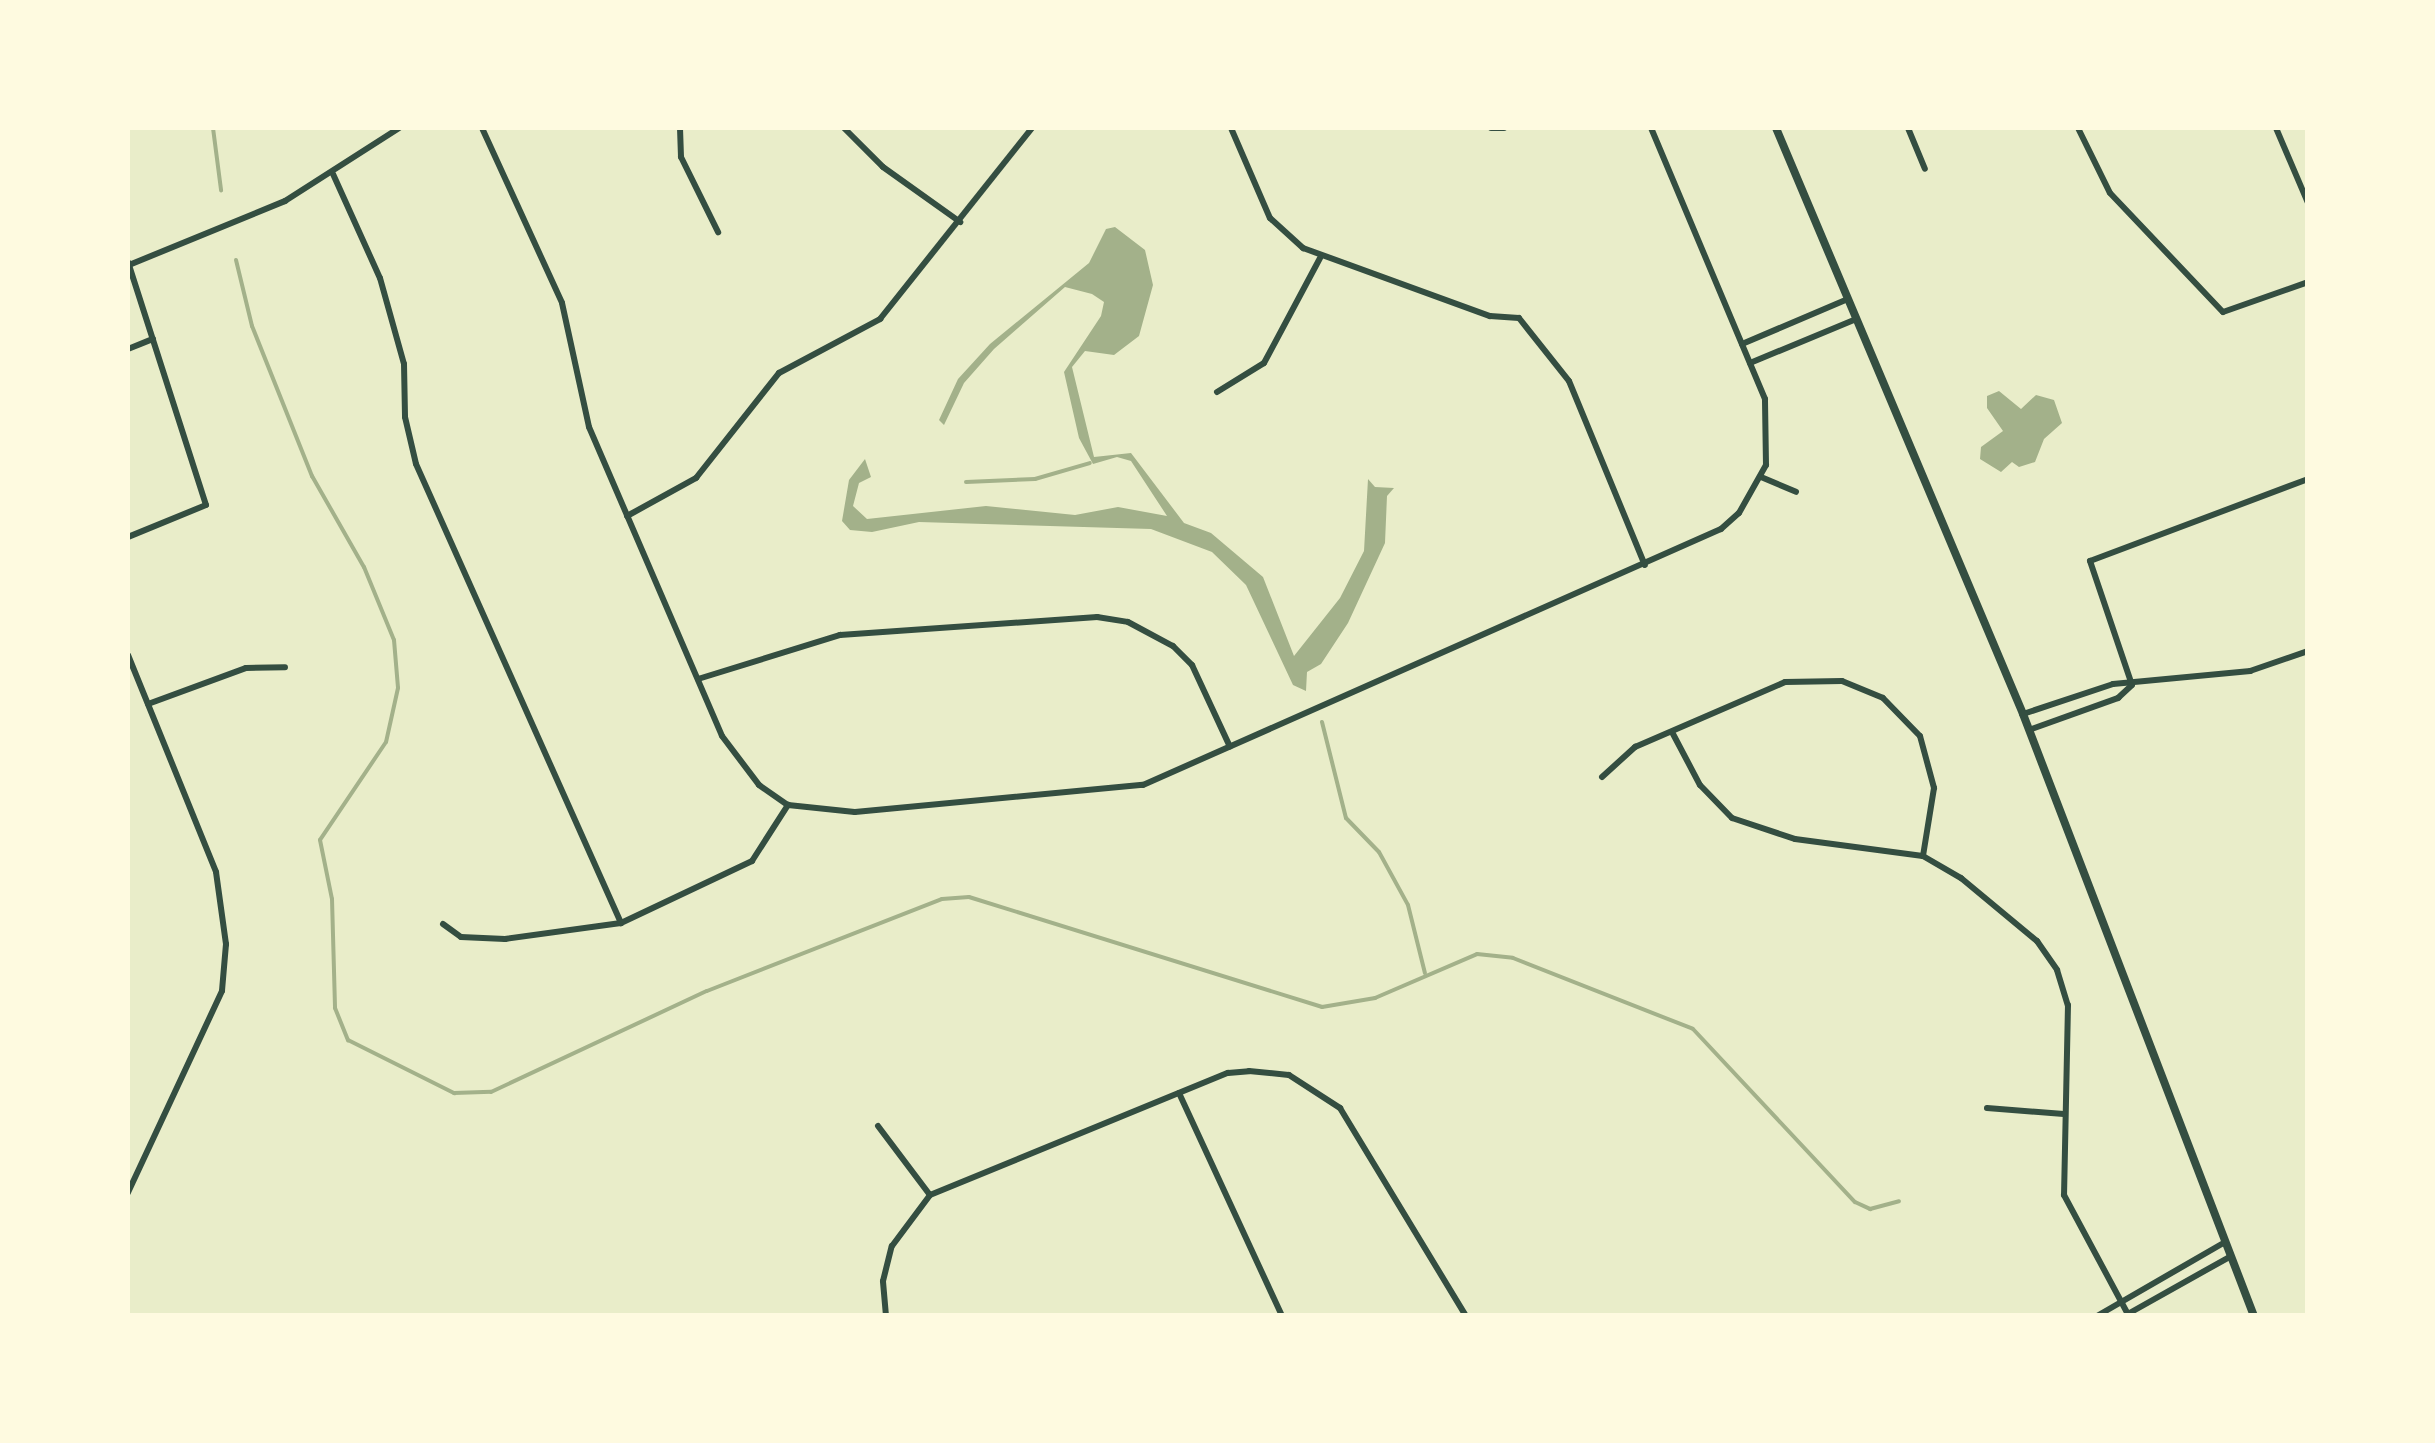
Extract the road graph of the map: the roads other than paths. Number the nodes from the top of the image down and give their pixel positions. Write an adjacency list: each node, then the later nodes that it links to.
1 (399, 128): 15 (street)
2 (482, 128): 32 (street)
3 (680, 128): 18 (street)
4 (844, 128): 17 (street)
5 (1032, 128): 17 (street)
6 (1231, 128): 19 (street)
7 (1491, 128): 8 (street)
8 (1504, 128)
9 (1651, 128): 25 (street)
10 (1776, 128): 22 (street)
11 (1908, 128): 14 (street)
12 (2078, 128): 21 (street)
13 (2276, 128): 16 (street)
14 (1925, 169)
15 (333, 174): 20 (street); 48 (street)
16 (2308, 203)
17 (960, 222): 32 (street)
18 (718, 232)
19 (1320, 258): 28 (street); 34 (street)
20 (128, 263): 24 (street)
21 (2308, 282)
22 (1848, 300): 23 (street); 25 (street)
23 (1856, 320): 27 (street); 41 (street)
24 (153, 339): 26 (street); 33 (street)
25 (1742, 344): 27 (street)
26 (128, 349)
27 (1750, 363): 29 (street)
28 (1218, 392)
29 (1761, 476): 31 (street); 34 (street)
30 (2308, 479): 39 (street)
31 (1796, 492)
32 (628, 516): 38 (street)
33 (128, 537)
34 (1646, 565): 44 (street)
35 (2308, 651): 39 (street)
36 (128, 654): 40 (street)
37 (285, 667): 40 (street)
38 (698, 679): 44 (street); 46 (street)
39 (2132, 686): 41 (street); 42 (street)
40 (148, 704): 54 (street)
41 (2023, 714): 42 (street)
42 (2029, 730): 56 (street)
43 (1672, 732): 45 (street); 47 (street); 47 (street)
44 (1230, 747): 46 (street)
45 (1602, 777)
46 (788, 805): 48 (street)
47 (1923, 856): 52 (street)
48 (621, 923): 49 (street)
49 (443, 924)
50 (1179, 1093): 55 (street); 63 (street); 64 (street)
51 (1987, 1108): 52 (street)
52 (2064, 1114): 58 (street)
53 (878, 1126): 55 (street)
54 (128, 1193)
55 (930, 1196): 62 (street)
56 (2225, 1242): 57 (street); 58 (street)
57 (2231, 1256): 59 (street); 66 (street)
58 (2121, 1302): 59 (street); 65 (street)
59 (2128, 1315)
60 (684, 1316): 61 (street)
61 (698, 1316)
62 (886, 1316)
63 (1282, 1316)
64 (1466, 1316)
65 (2097, 1316)
66 (2254, 1316)

